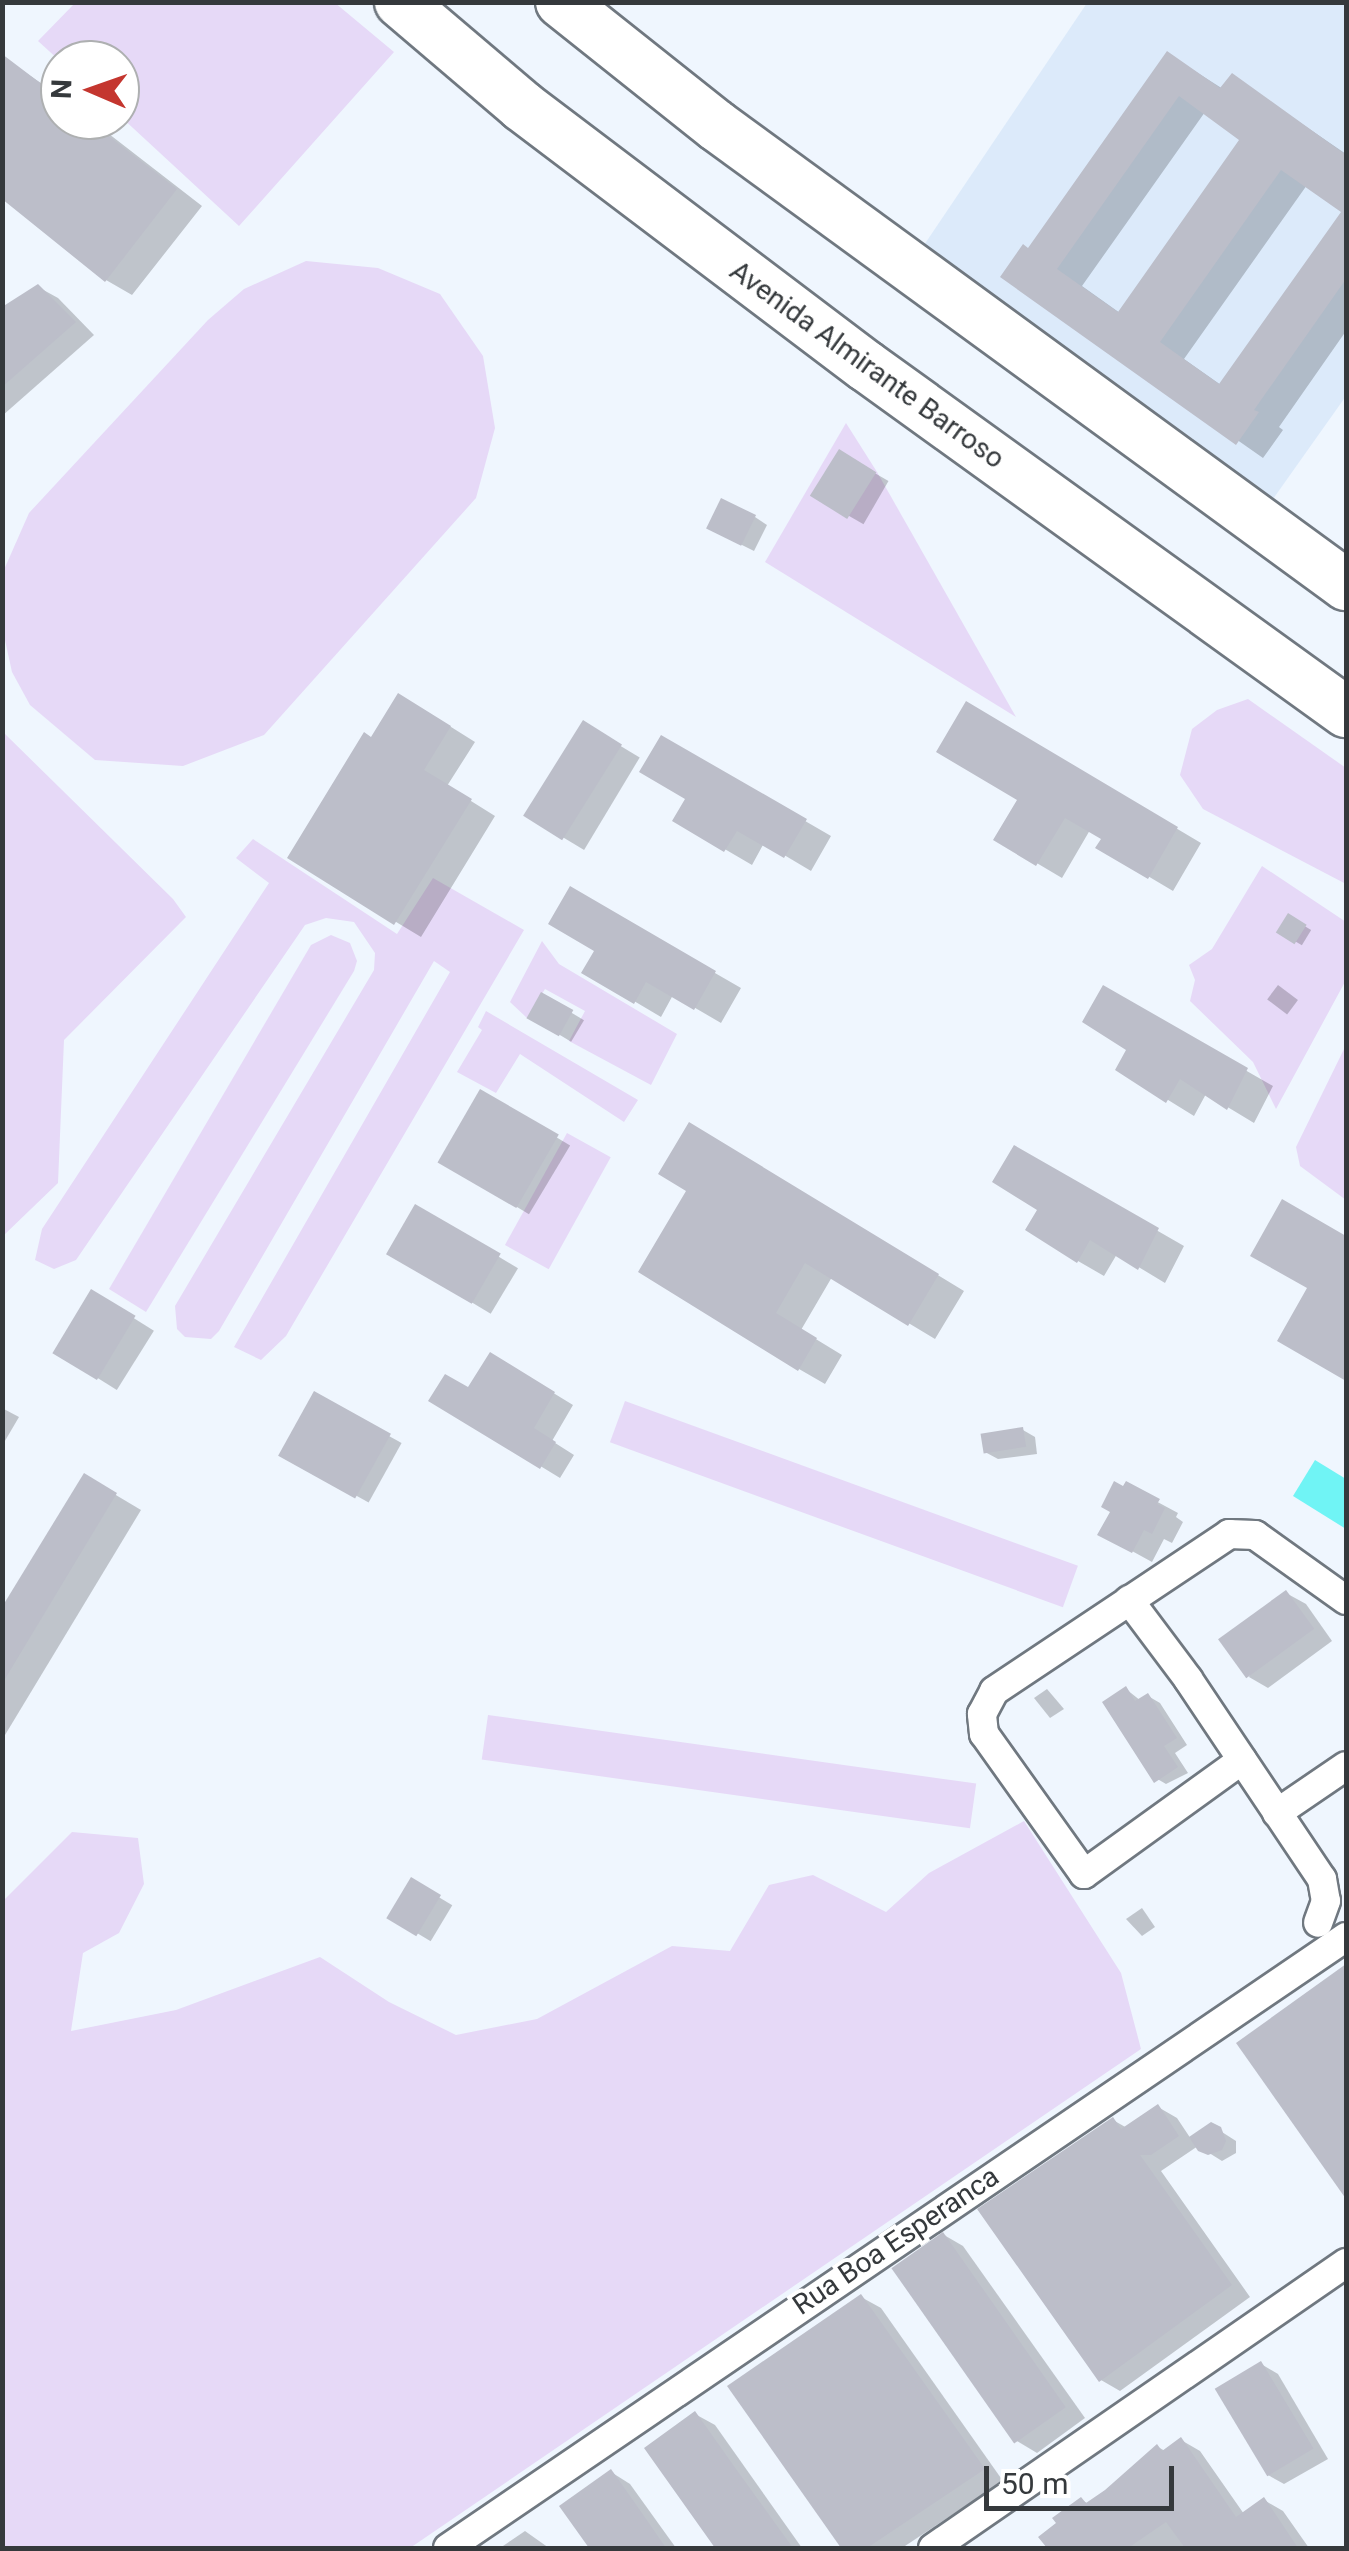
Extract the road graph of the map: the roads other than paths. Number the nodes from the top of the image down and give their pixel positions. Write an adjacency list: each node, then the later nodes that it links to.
1 (400, 2): 4 (highway, Avenida Almirante Barroso)
2 (583, 9): 3 (highway)
3 (1346, 585)
4 (1346, 712)
5 (1129, 1600): 6 (street); 7 (street); 7 (street)
6 (1346, 1600)
7 (1242, 1760): 9 (street)
8 (1346, 1766): 9 (street)
9 (1278, 1813): 10 (street)
10 (1318, 1924)
11 (1346, 1936): 13 (street, Rua Boa Esperanca)
12 (1346, 2263): 14 (street)
13 (448, 2548)
14 (933, 2548)

